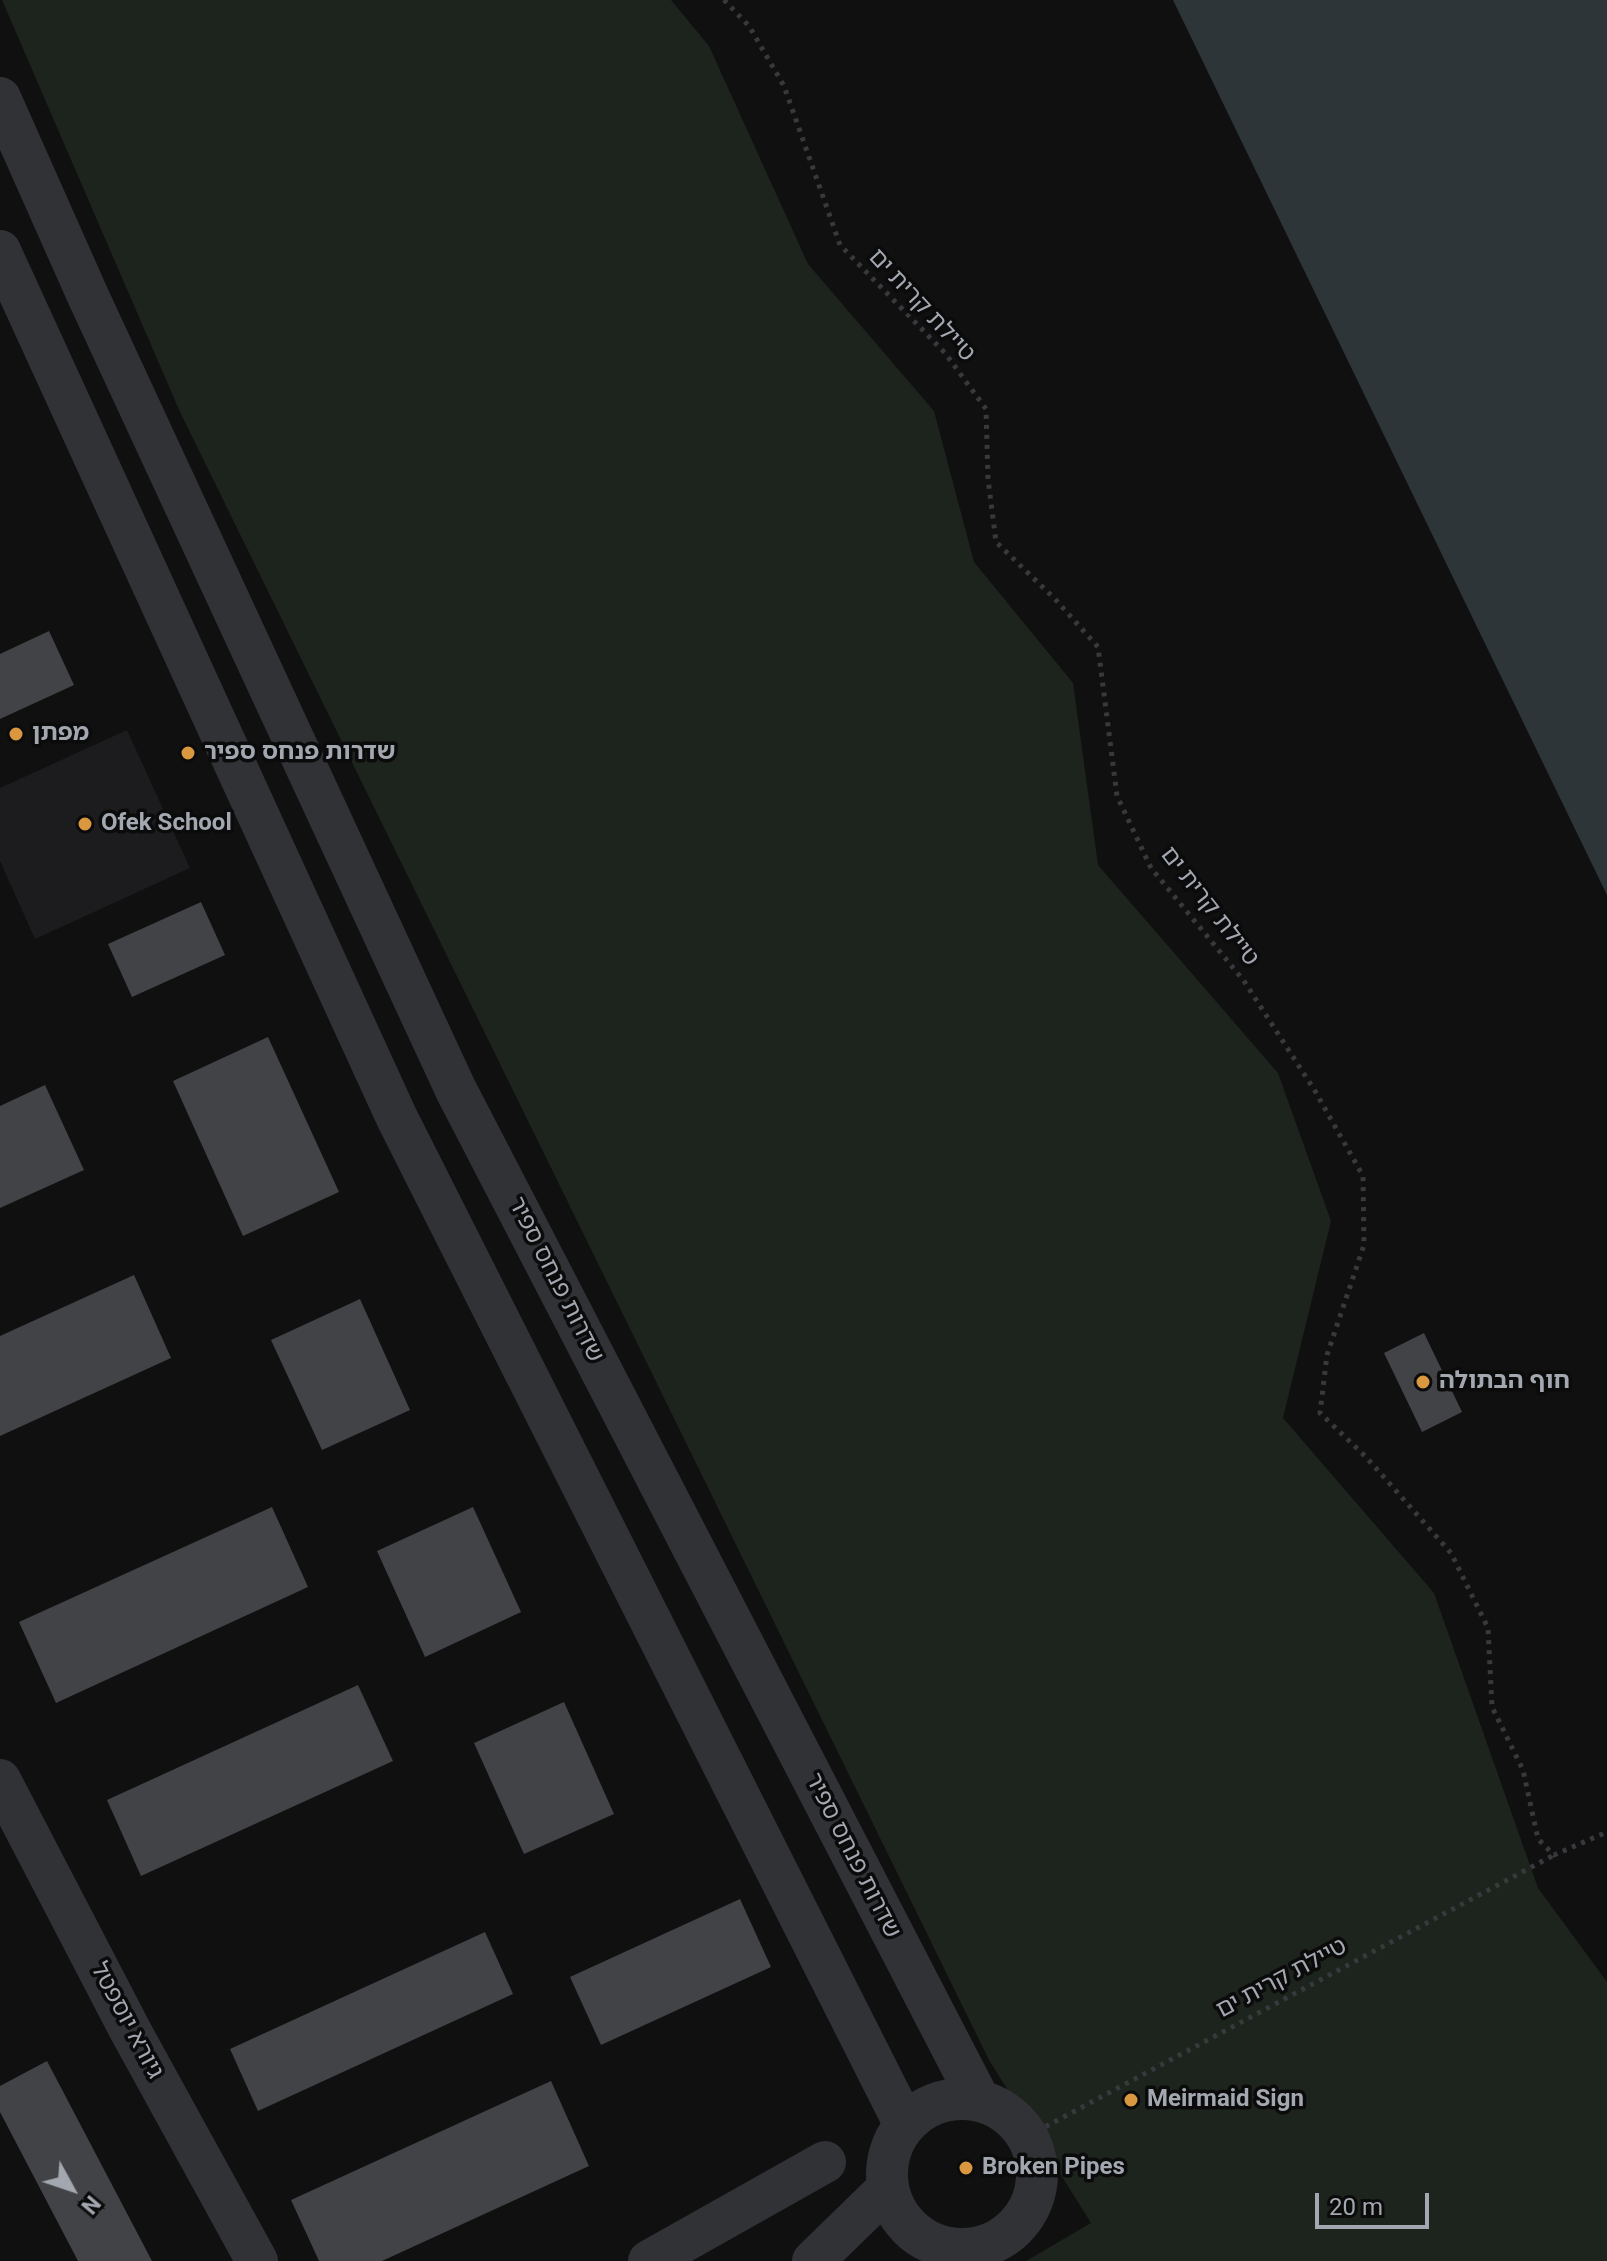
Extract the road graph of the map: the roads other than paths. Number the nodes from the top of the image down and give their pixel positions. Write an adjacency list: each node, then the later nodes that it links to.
1 (0, 98): 4 (street, שדרות פנחס ספיר)
2 (0, 251): 5 (street)
3 (0, 1780): 9 (street, גיורא יוספטל)
4 (1009, 2114): 5 (street); 8 (street, שדרות פנחס ספיר)
5 (905, 2125): 7 (street)
6 (825, 2162): 10 (street)
7 (888, 2188): 8 (street, שדרות פנחס ספיר); 11 (street)
8 (940, 2255)
9 (257, 2261)
10 (649, 2261)
11 (813, 2261)

